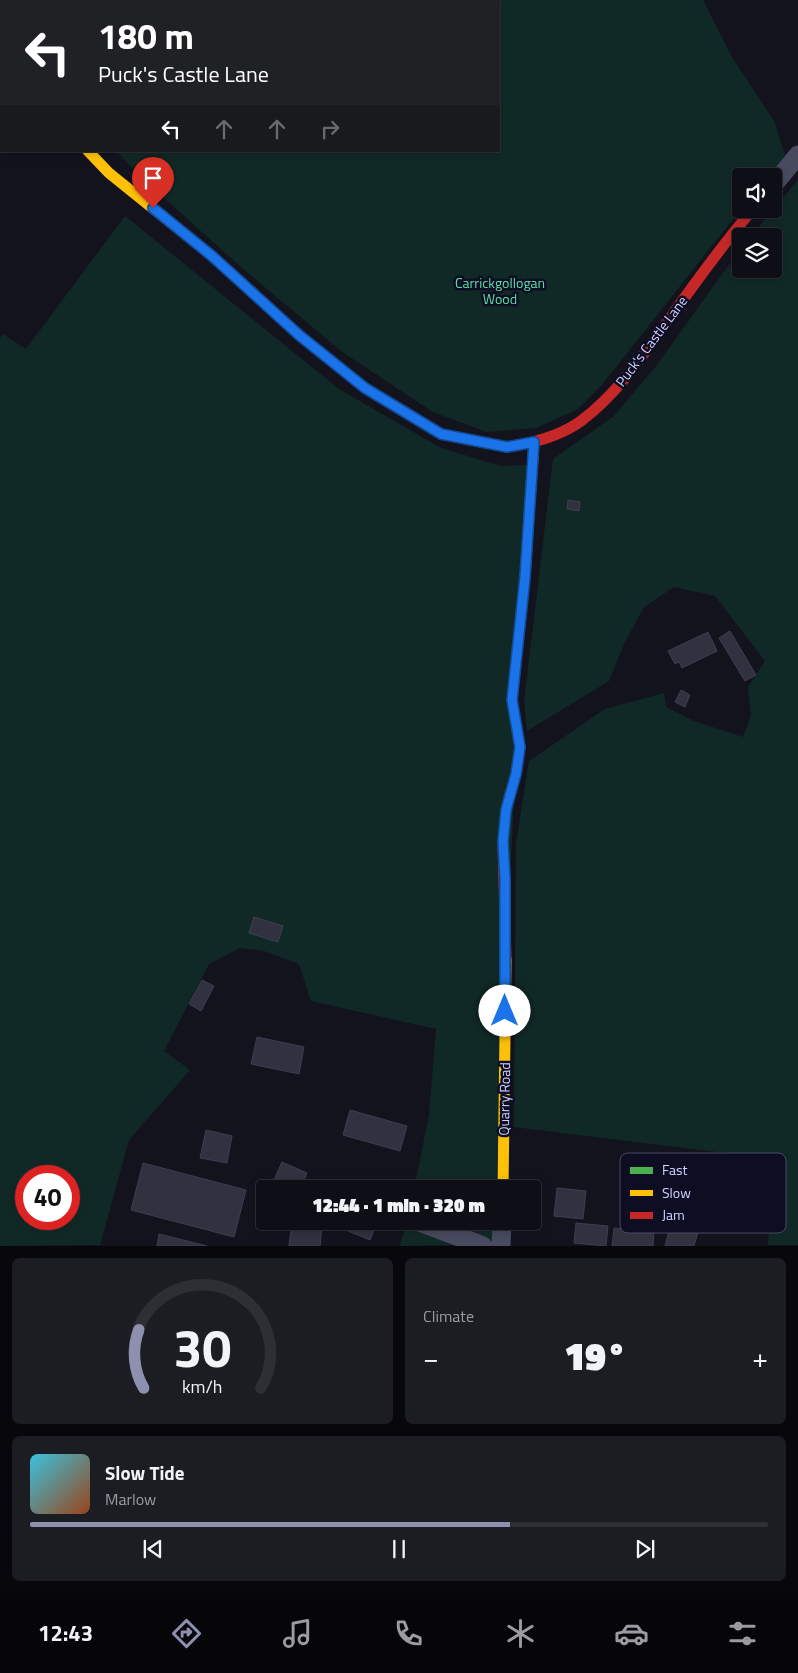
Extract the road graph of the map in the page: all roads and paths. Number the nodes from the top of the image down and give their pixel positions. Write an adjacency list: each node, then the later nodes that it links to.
1 (89, 152): 5 (street, Puck's Castle Lane)
2 (798, 155): 3 (street)
3 (782, 174)
4 (745, 218): 5 (street, Puck's Castle Lane)
5 (534, 442): 6 (street, Quarry Road)
6 (503, 1180)
7 (441, 1230): 9 (street)
8 (502, 1230): 10 (street)
9 (483, 1246)
10 (501, 1246)

